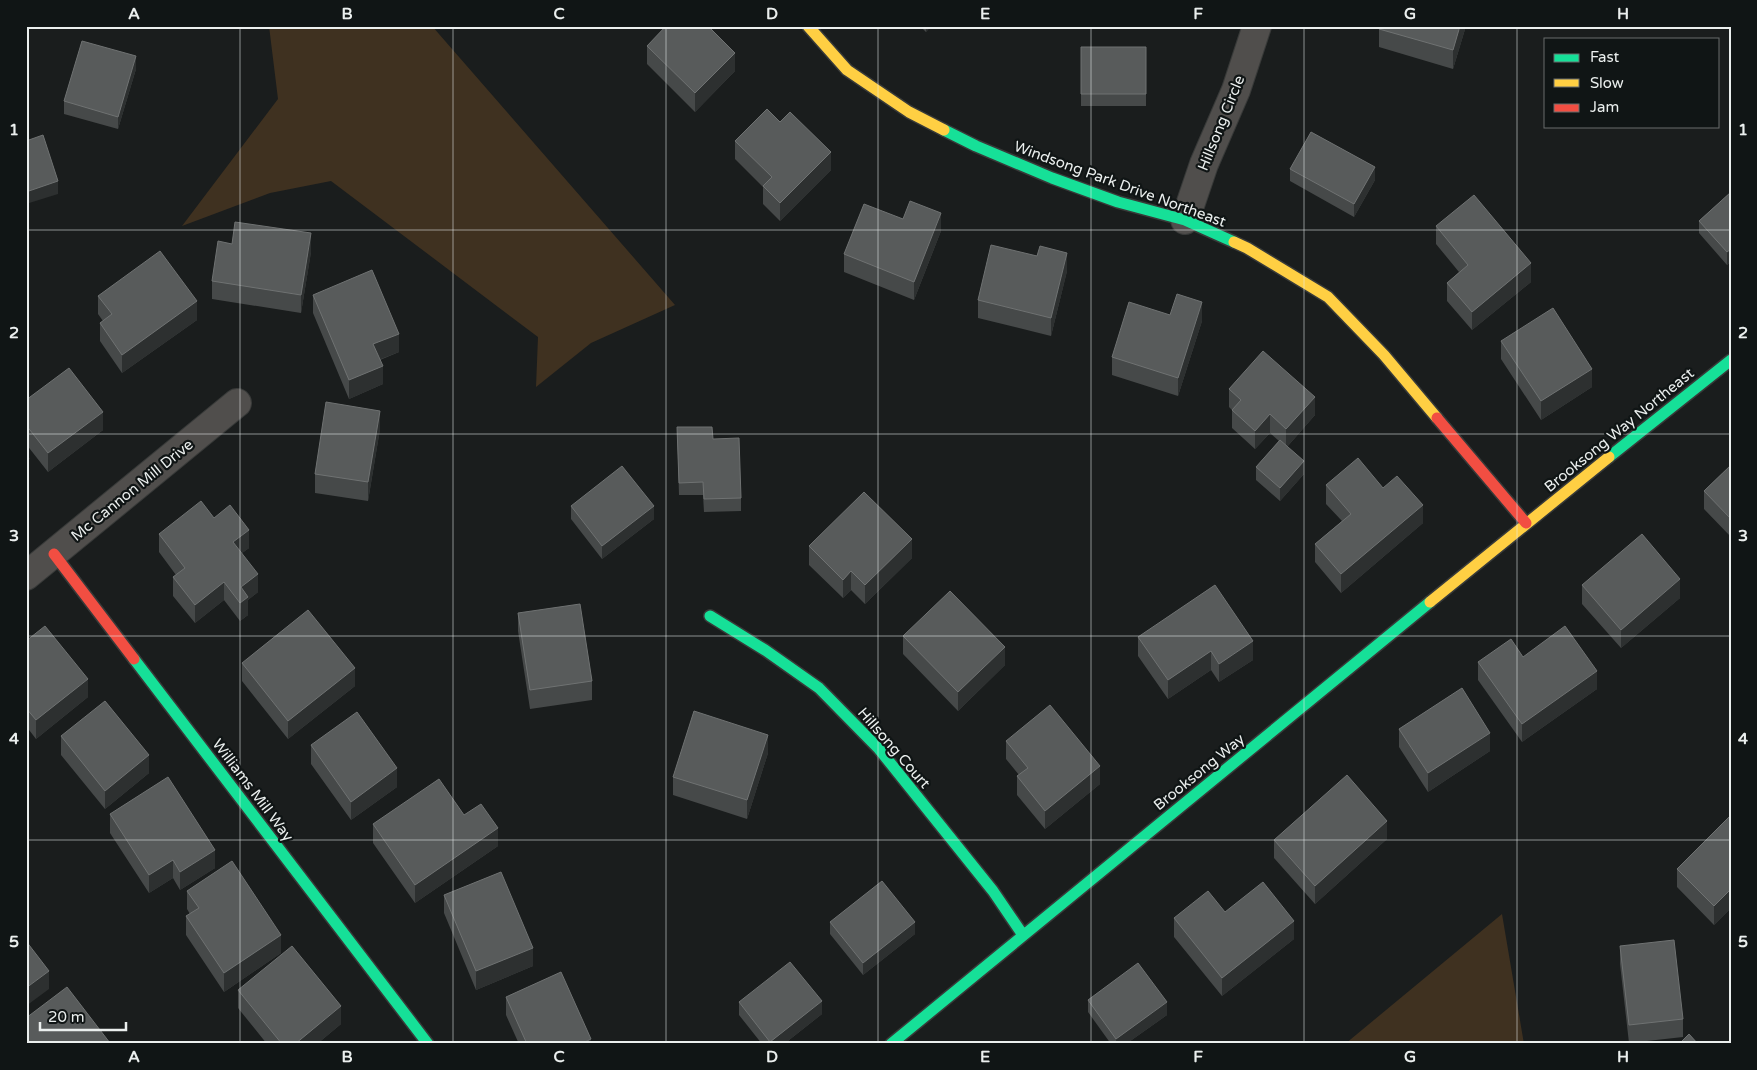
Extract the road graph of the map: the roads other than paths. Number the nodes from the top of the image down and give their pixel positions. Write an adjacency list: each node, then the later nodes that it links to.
1 (808, 26): 3 (street, Windsong Park Drive Northeast)
2 (1257, 26): 3 (street, Hillsong Circle)
3 (1185, 220): 6 (street, Windsong Park Drive Northeast)
4 (1731, 360): 6 (street, Brooksong Way Northeast)
5 (237, 403): 7 (street, Mc Cannon Mill Drive)
6 (1526, 523): 10 (street, Brooksong Way)
7 (54, 554): 8 (street, Mc Cannon Mill Drive); 11 (street, Williams Mill Way)
8 (26, 576)
9 (710, 616): 10 (street, Hillsong Court)
10 (1023, 935): 12 (street, Brooksong Way)
11 (428, 1044)
12 (890, 1044)

